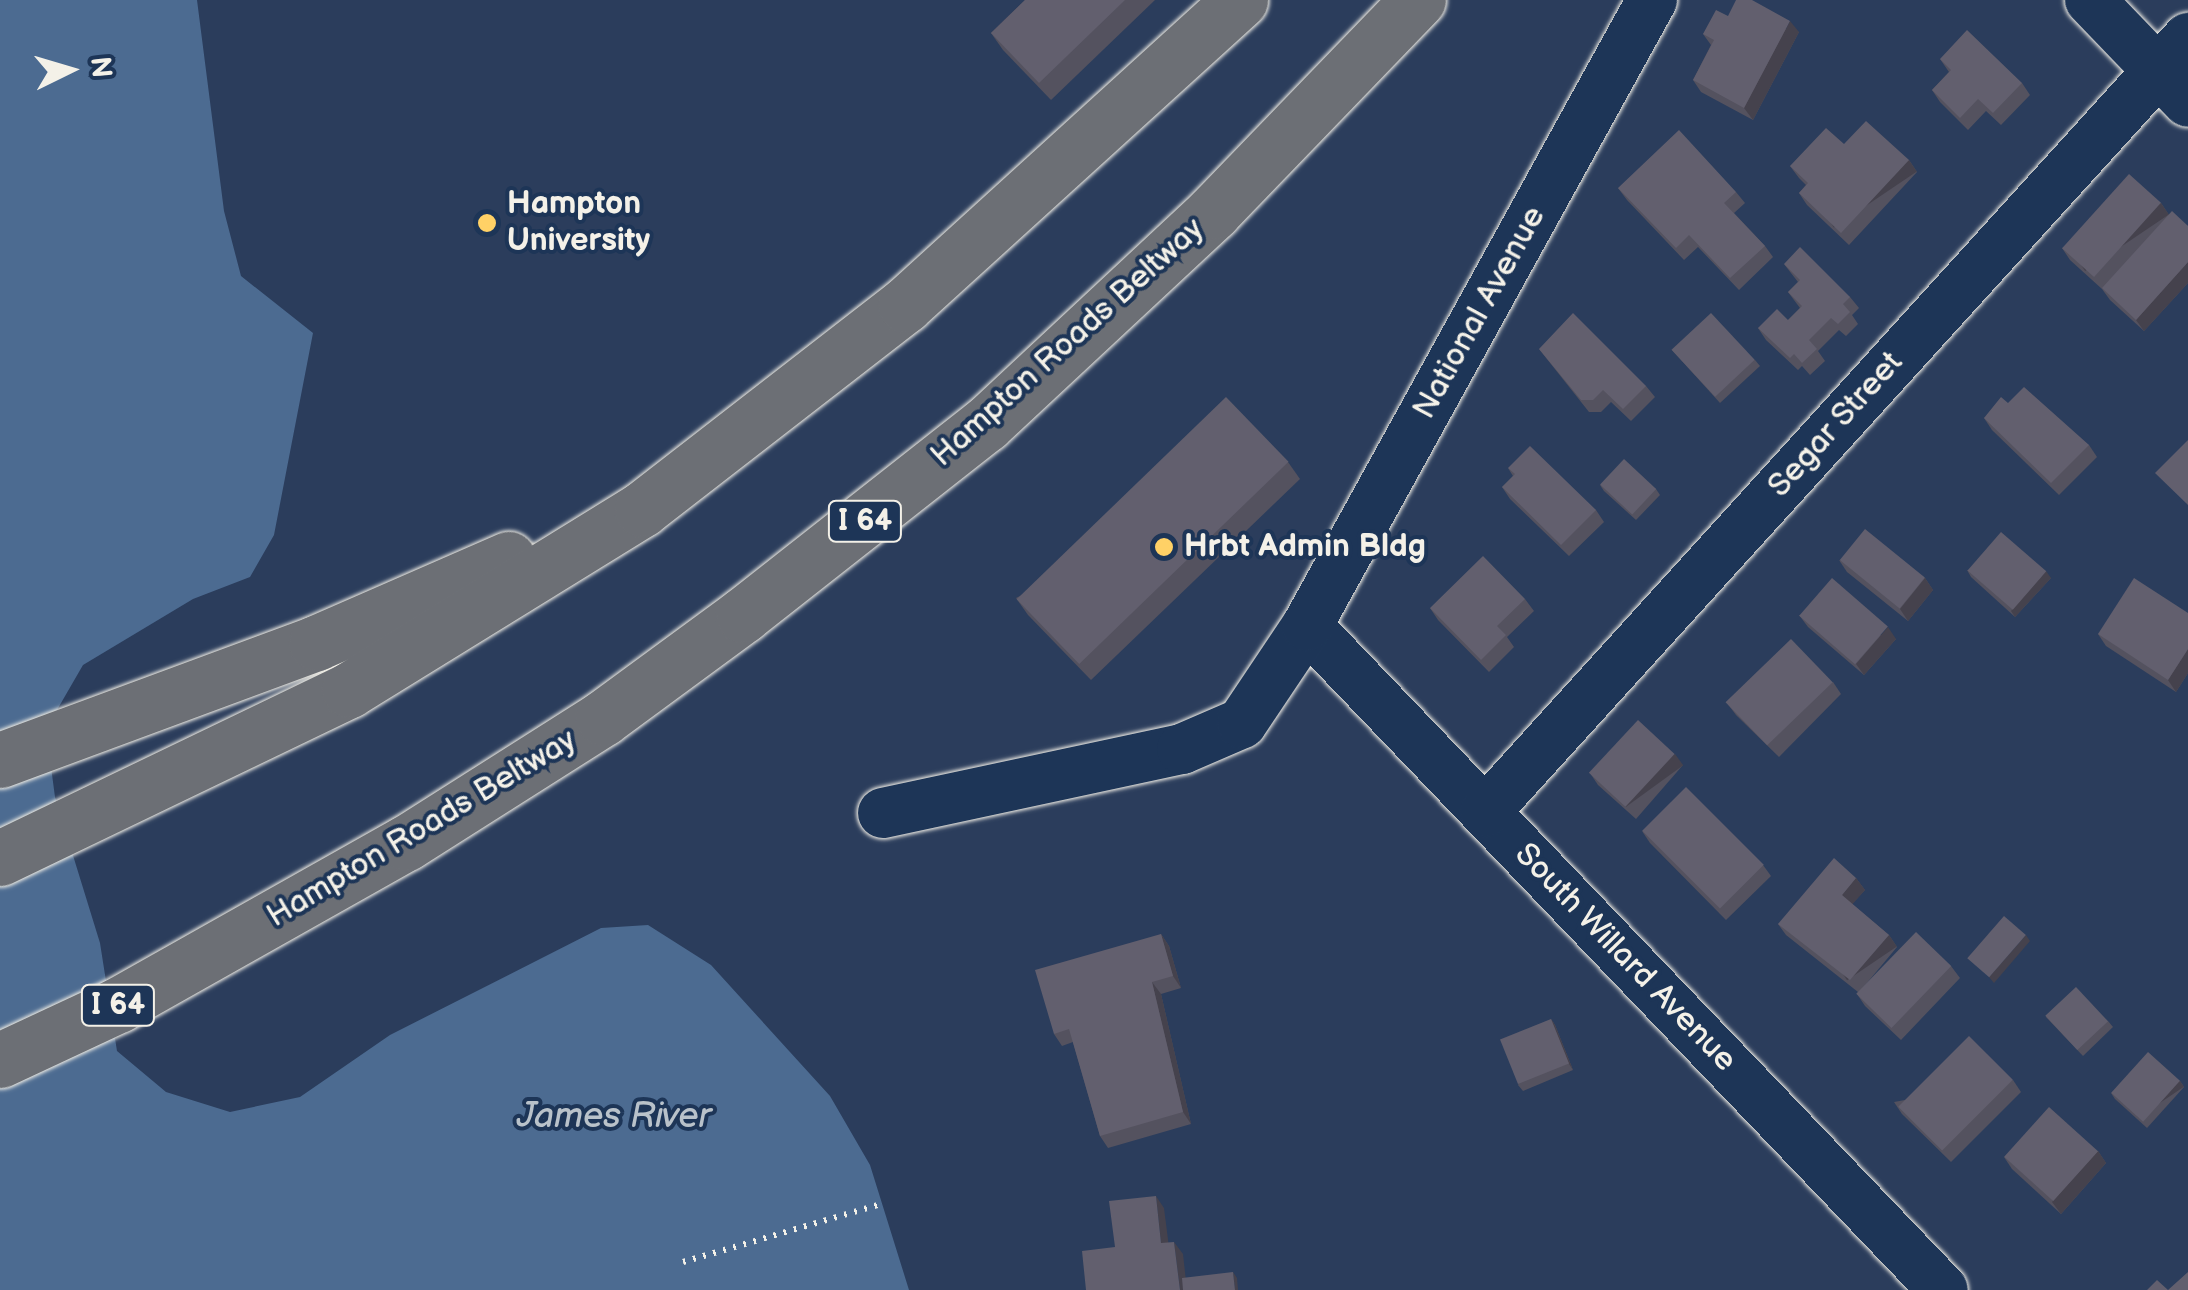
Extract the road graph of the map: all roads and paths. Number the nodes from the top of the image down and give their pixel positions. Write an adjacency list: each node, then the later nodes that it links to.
1 (1240, 0): 6 (highway)
2 (1418, 0): 12 (highway, Hampton Roads Beltway / I 64)
3 (1652, 0): 7 (street, National Avenue)
4 (2090, 0): 5 (street)
5 (2178, 70): 9 (street, Segar Street)
6 (757, 426): 8 (highway); 11 (highway)
7 (1308, 626): 9 (street, South Willard Avenue); 10 (street, National Avenue)
8 (0, 760)
9 (1484, 812): 15 (street, South Willard Avenue)
10 (883, 813)
11 (0, 858)
12 (0, 1060)
13 (882, 1204): 14 (path)
14 (683, 1262)
15 (1943, 1290)

